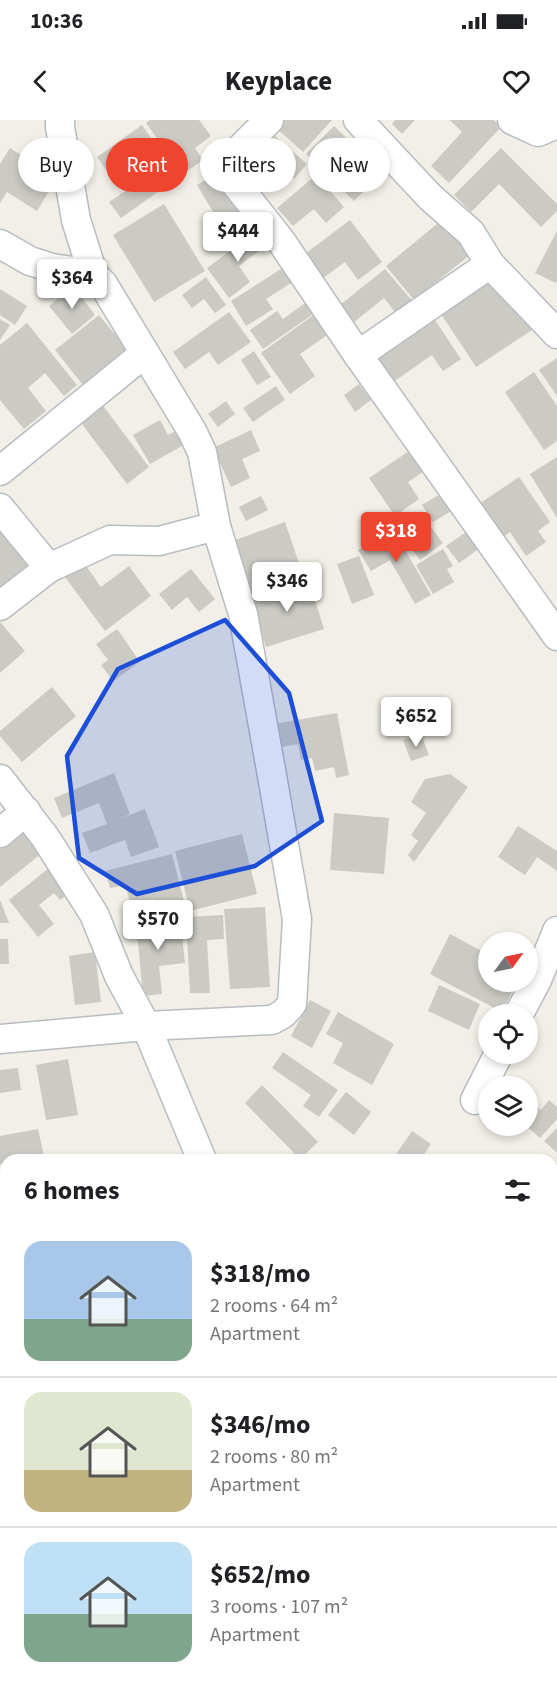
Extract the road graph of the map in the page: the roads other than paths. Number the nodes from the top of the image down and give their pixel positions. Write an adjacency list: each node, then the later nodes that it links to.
1 (60, 120): 8 (street)
2 (269, 120): 11 (street)
3 (358, 120): 7 (street)
4 (513, 120): 5 (street)
5 (557, 124)
6 (0, 244): 8 (street)
7 (490, 264): 9 (street); 11 (street)
8 (93, 273): 10 (street)
9 (557, 334)
10 (145, 353): 12 (street); 14 (street)
11 (358, 355): 17 (street)
12 (0, 471)
13 (0, 508): 15 (street)
14 (216, 526): 15 (street); 23 (street)
15 (49, 568): 16 (street)
16 (0, 606)
17 (557, 636)
18 (0, 779): 19 (street)
19 (26, 811): 20 (street); 23 (street)
20 (0, 833)
21 (557, 931): 22 (street)
22 (524, 1004)
23 (146, 1026): 24 (street); 27 (street)
24 (0, 1038)
25 (493, 1064): 26 (street)
26 (475, 1100)
27 (199, 1154)

